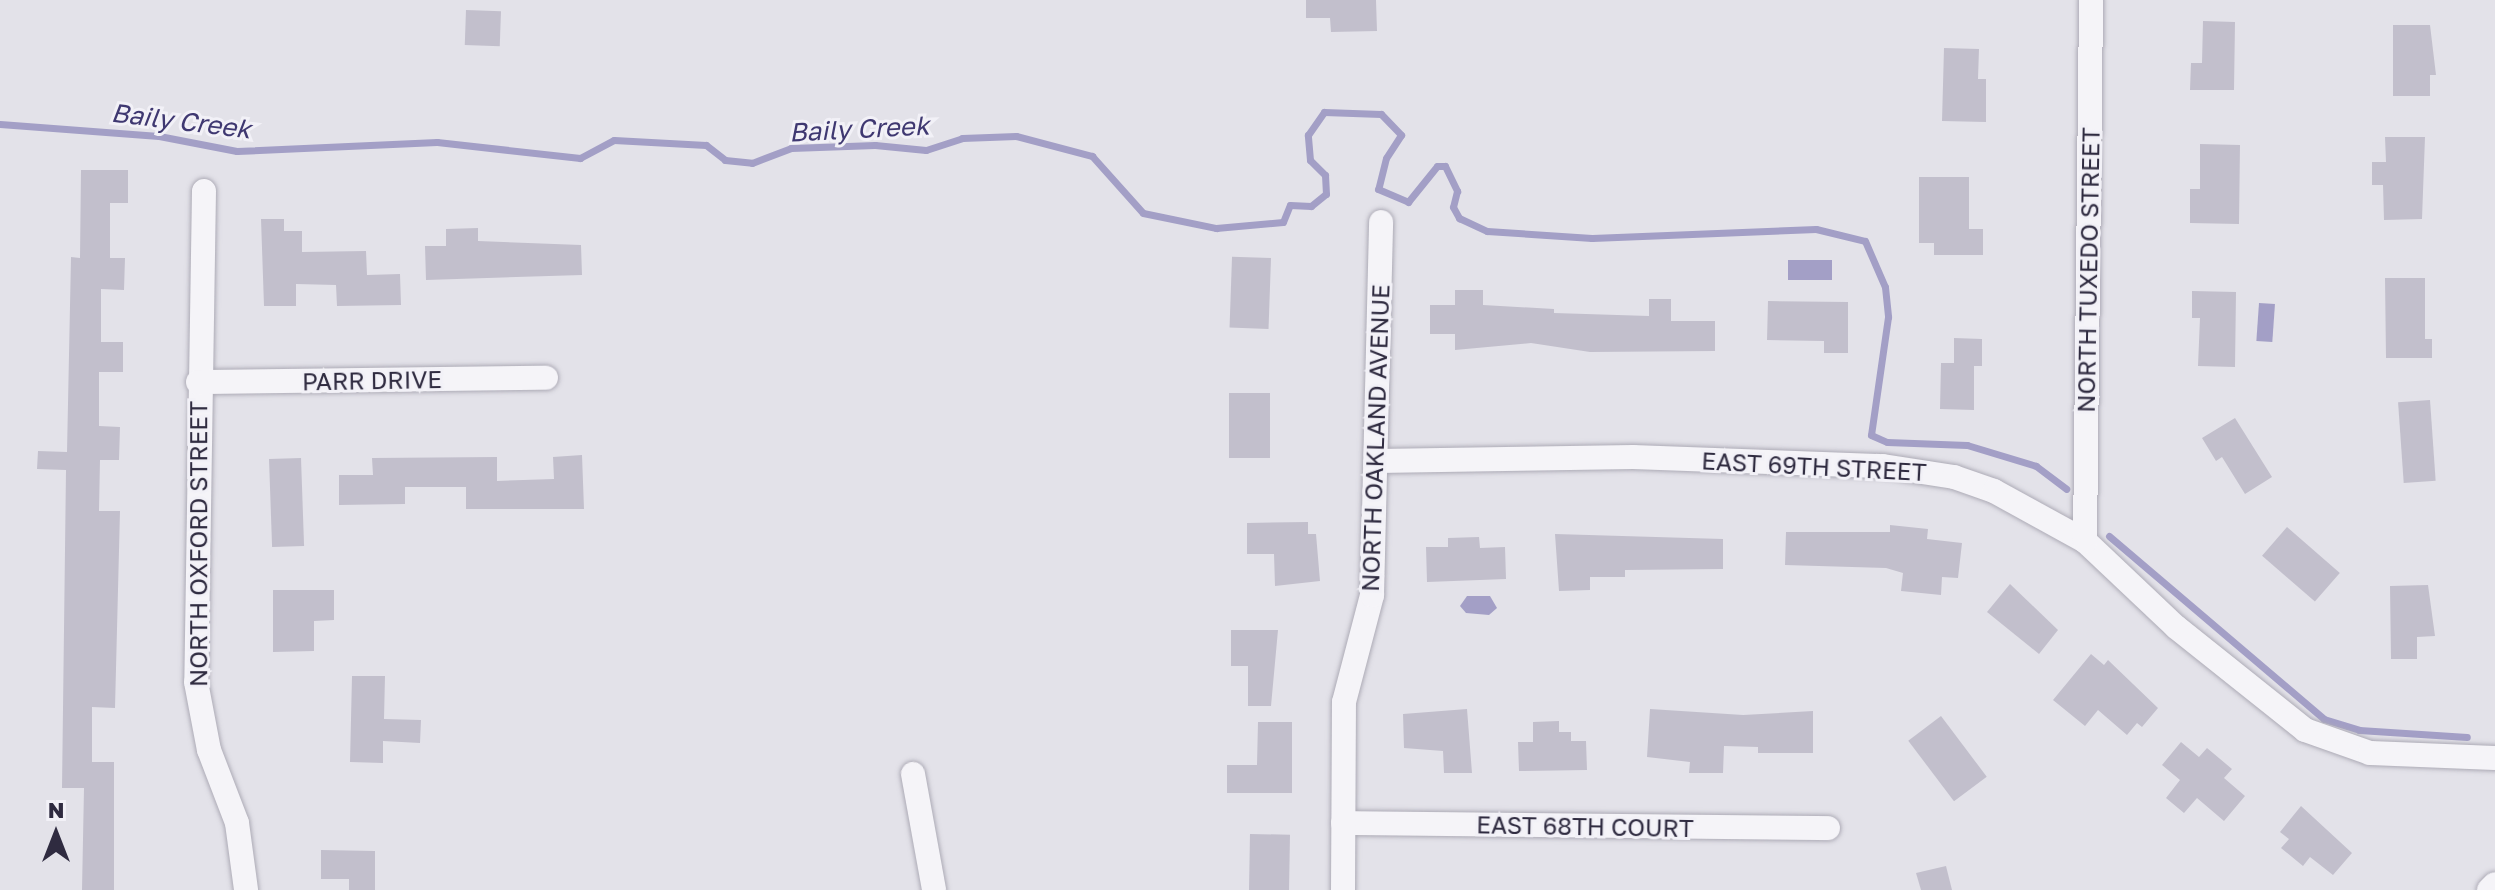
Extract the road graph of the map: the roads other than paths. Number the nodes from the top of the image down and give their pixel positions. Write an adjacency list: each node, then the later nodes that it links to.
1 (2091, 0): 7 (street, NORTH TUXEDO STREET)
2 (204, 191): 5 (street, NORTH OXFORD STREET)
3 (1381, 222): 6 (street, NORTH OAKLAND AVENUE)
4 (546, 378): 5 (street, PARR DRIVE)
5 (198, 382): 13 (street, NORTH OXFORD STREET)
6 (1378, 461): 7 (street, EAST 69TH STREET); 10 (street, NORTH OAKLAND AVENUE)
7 (2085, 541): 8 (street, EAST 69TH STREET)
8 (2495, 758)
9 (913, 774): 14 (street)
10 (1343, 823): 11 (street, EAST 68TH COURT); 15 (street, NORTH OAKLAND AVENUE)
11 (1828, 828)
12 (2495, 884): 16 (street)
13 (246, 890)
14 (934, 890)
15 (1343, 890)
16 (2489, 890)

